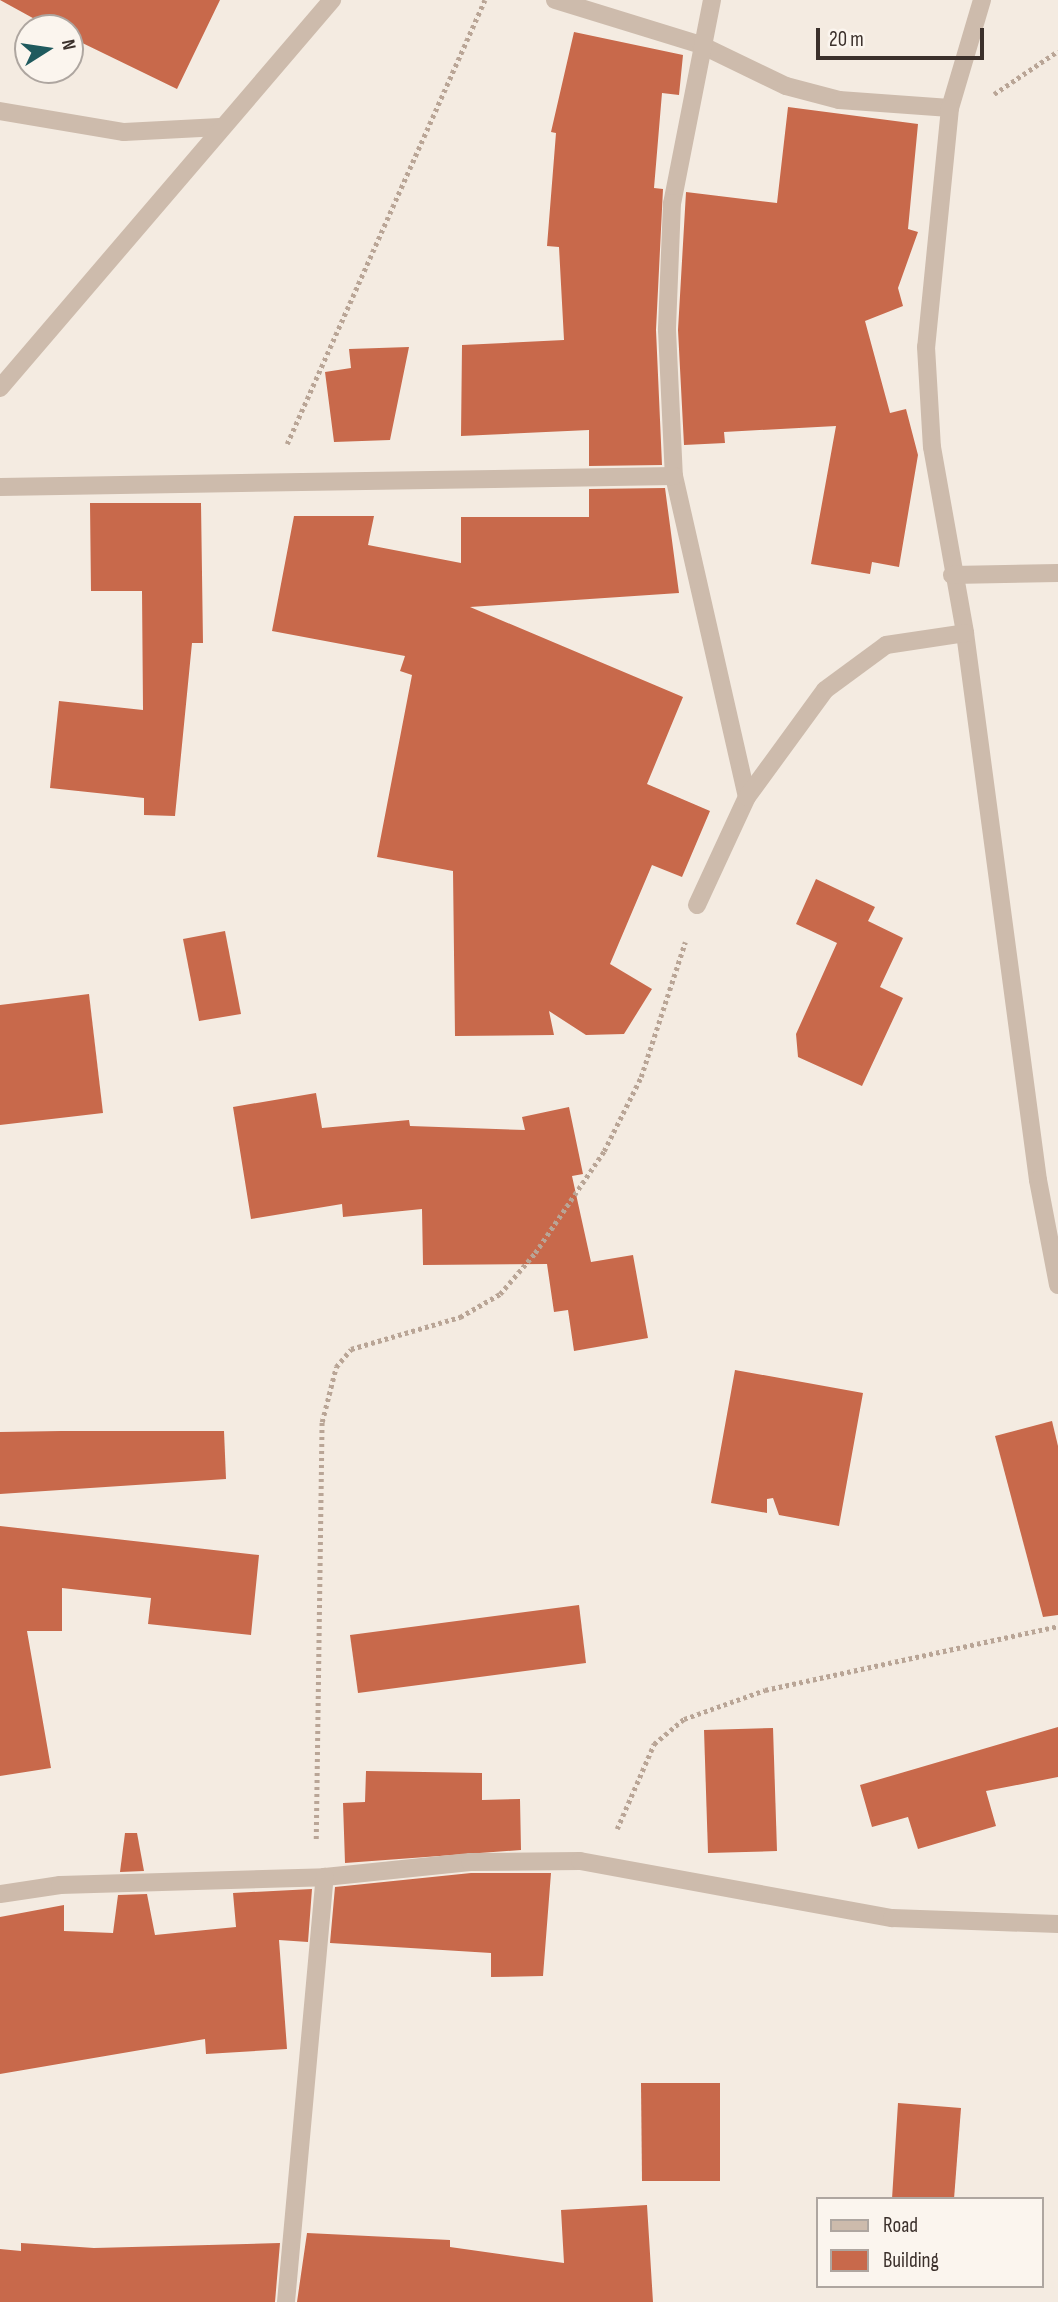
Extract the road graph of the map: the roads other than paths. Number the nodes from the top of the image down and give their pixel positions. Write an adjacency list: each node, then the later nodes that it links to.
1 (332, 0): 8 (street)
2 (555, 0): 5 (street)
3 (712, 0): 5 (street)
4 (982, 0): 7 (street)
5 (701, 45): 7 (street); 10 (street)
6 (0, 111): 8 (street)
7 (950, 115): 13 (street)
8 (220, 127): 9 (street)
9 (0, 388)
10 (674, 476): 11 (street); 15 (street)
11 (0, 487)
12 (1058, 573): 13 (street)
13 (953, 575): 14 (street)
14 (965, 633): 15 (street); 17 (street)
15 (747, 797): 16 (street)
16 (697, 905)
17 (1058, 1285)
18 (320, 1877): 19 (street); 20 (street); 21 (street)
19 (0, 1894)
20 (1058, 1924)
21 (286, 2302)

